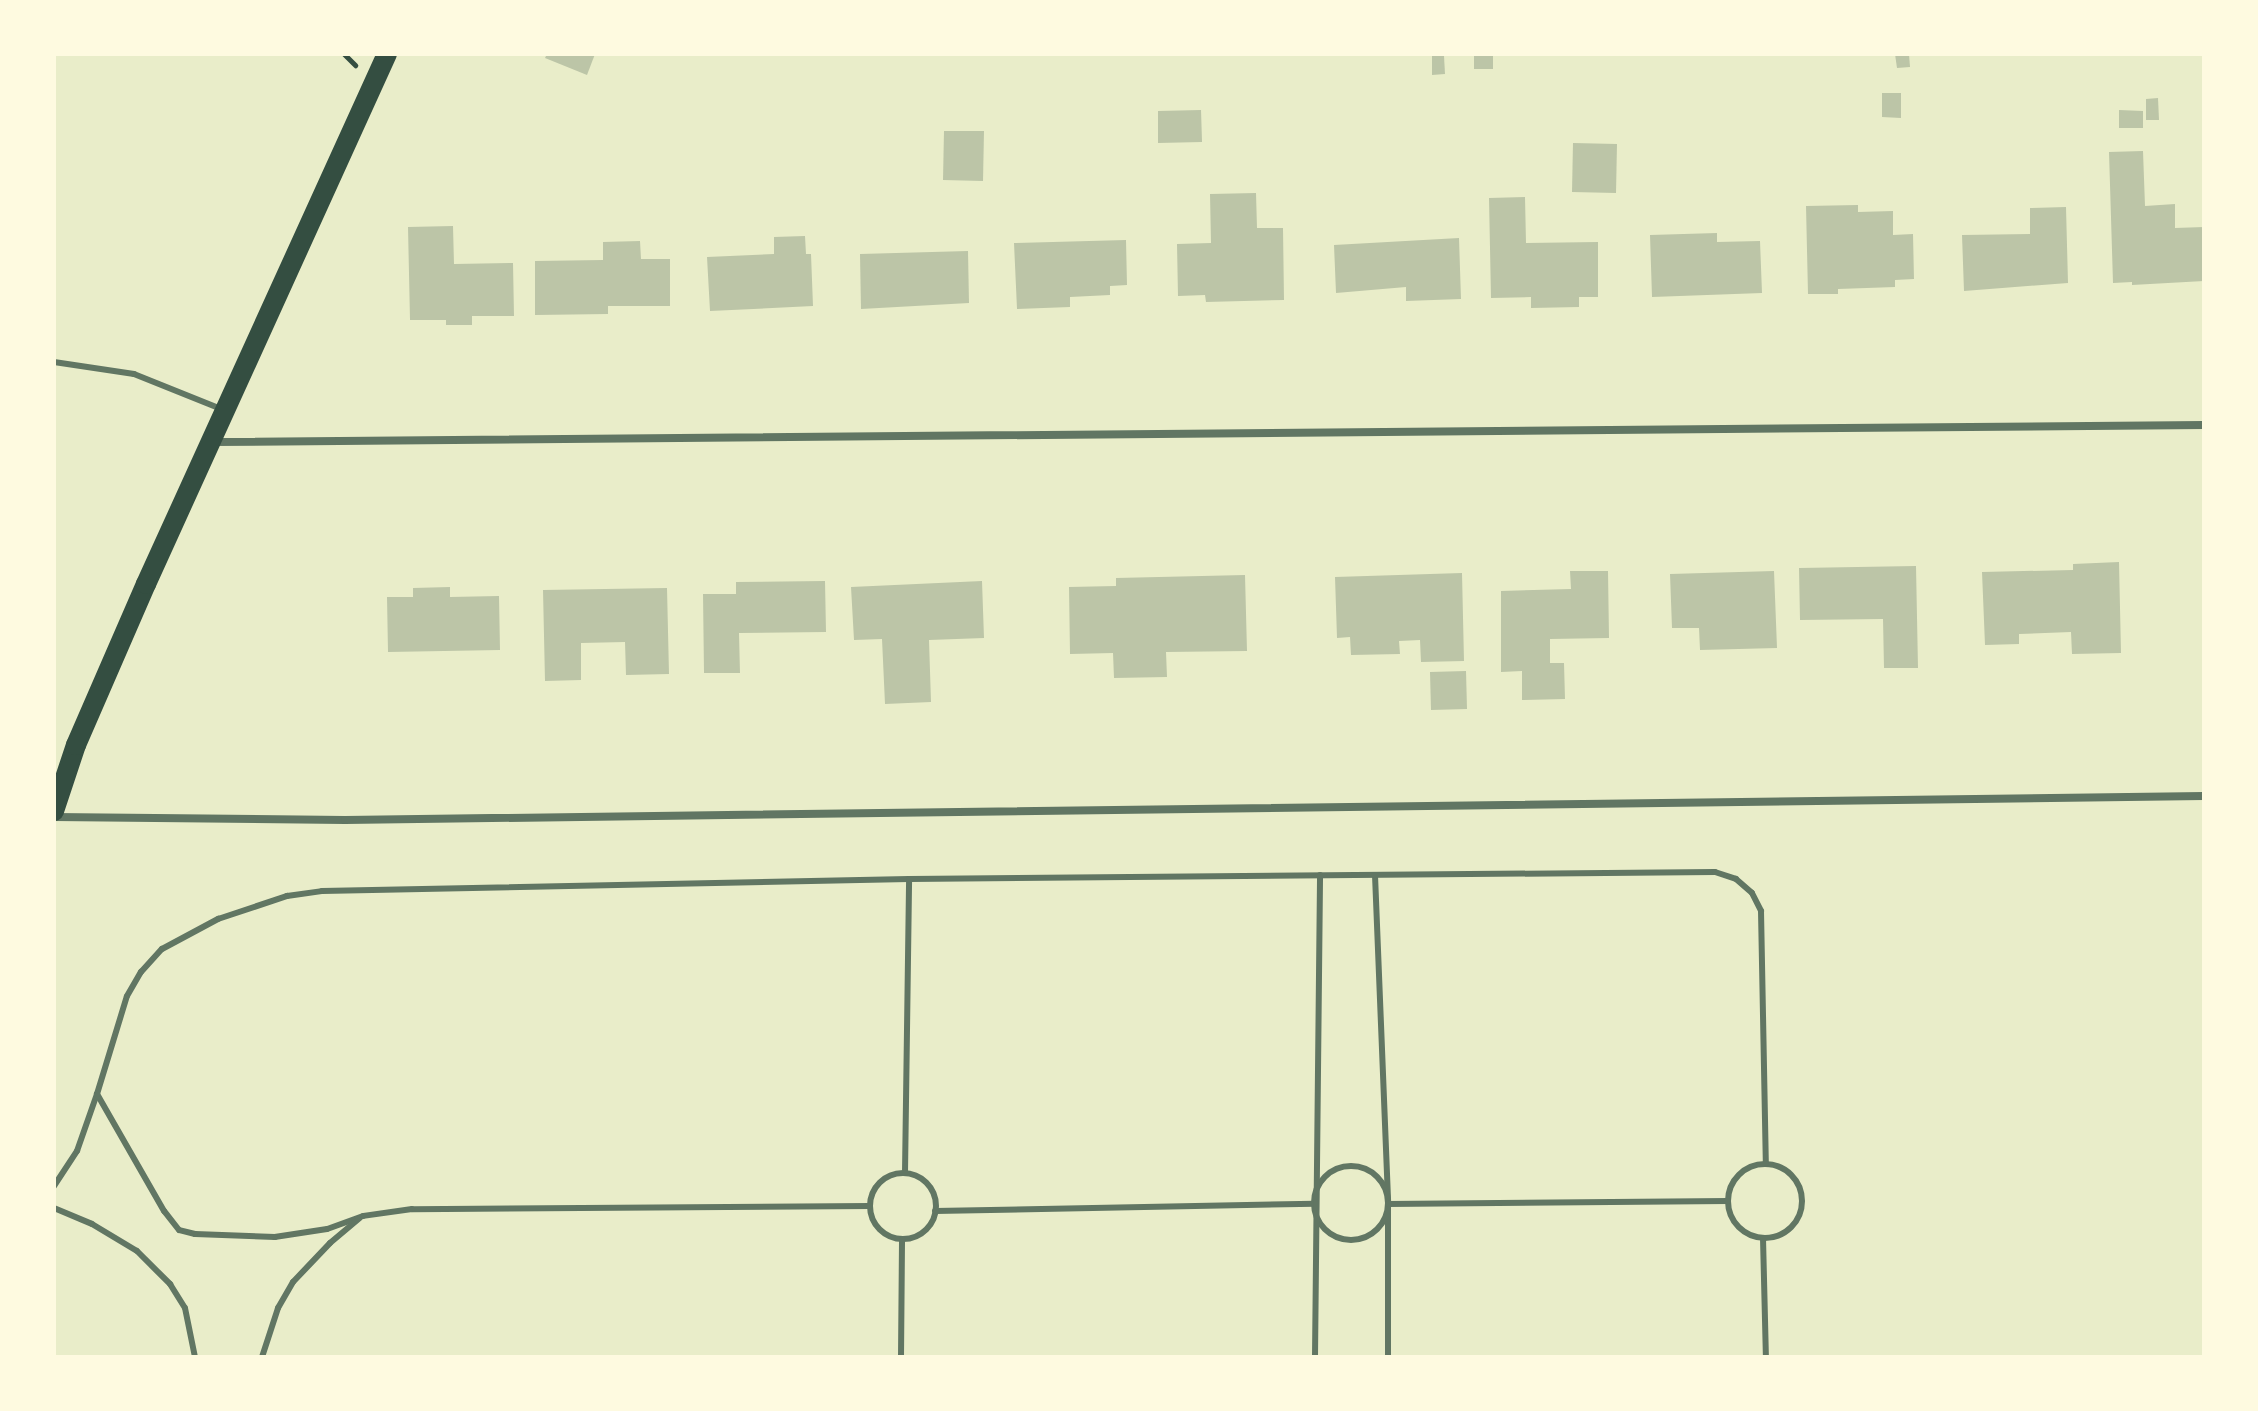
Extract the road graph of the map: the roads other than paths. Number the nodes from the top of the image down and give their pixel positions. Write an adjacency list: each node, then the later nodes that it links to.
1 (387, 54): 3 (main road)
2 (54, 362): 3 (lane)
3 (224, 411): 5 (main road)
4 (2204, 425): 5 (street)
5 (210, 442): 7 (main road)
6 (2204, 796): 7 (street)
7 (54, 814)
8 (1320, 875): 9 (lane); 10 (lane); 16 (lane)
9 (1375, 875): 12 (lane); 17 (lane)
10 (909, 879): 11 (lane); 13 (lane)
11 (97, 1094): 14 (lane); 21 (lane)
12 (1766, 1163): 15 (lane); 22 (lane)
13 (905, 1173): 18 (lane); 20 (lane)
14 (54, 1186)
15 (1728, 1201): 17 (lane); 22 (lane)
16 (1315, 1204): 17 (lane); 17 (lane); 20 (lane); 27 (lane)
17 (1388, 1204): 28 (lane)
18 (870, 1206): 21 (lane); 23 (lane)
19 (54, 1208): 24 (lane)
20 (935, 1211): 23 (lane)
21 (363, 1216): 25 (lane)
22 (1763, 1238): 29 (lane)
23 (902, 1239): 26 (lane)
24 (195, 1357)
25 (262, 1357)
26 (901, 1357)
27 (1315, 1357)
28 (1388, 1357)
29 (1766, 1357)

